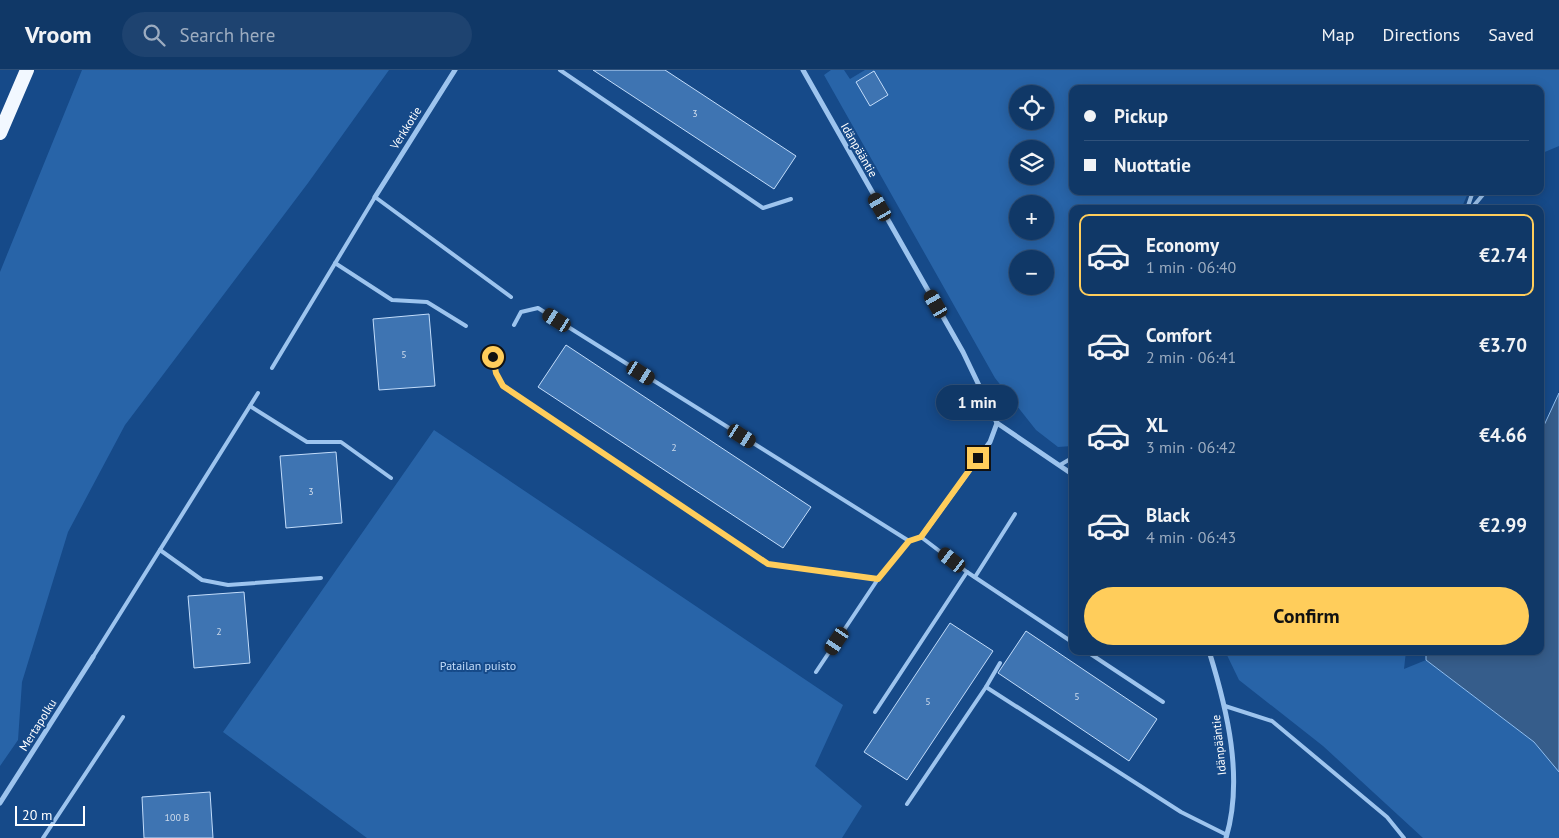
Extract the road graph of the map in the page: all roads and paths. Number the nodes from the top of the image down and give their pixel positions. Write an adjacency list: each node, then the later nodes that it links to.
1 (27, 70): 5 (highway)
2 (455, 70): 7 (street, Verkkotie)
3 (560, 70): 8 (lane)
4 (803, 70): 18 (street, Idänpääntie)
5 (0, 133)
6 (1483, 195): 9 (lane)
7 (375, 197): 10 (lane); 11 (lane)
8 (791, 199)
9 (1474, 205)
10 (335, 263): 13 (lane); 15 (lane)
11 (511, 297)
12 (514, 325): 25 (lane)
13 (466, 326)
14 (493, 357): 30 (lane)
15 (272, 368)
16 (258, 393): 17 (lane)
17 (250, 406): 22 (lane); 26 (lane)
18 (997, 423): 20 (street); 24 (street)
19 (1069, 460): 20 (lane)
20 (1060, 465): 21 (street)
21 (1069, 472)
22 (391, 478)
23 (1016, 514): 28 (lane)
24 (921, 537): 25 (lane); 27 (lane)
25 (909, 541): 30 (lane)
26 (160, 550): 29 (lane); 34 (lane)
27 (967, 572): 28 (lane); 40 (lane)
28 (975, 577): 31 (lane)
29 (321, 578)
30 (878, 579): 36 (lane)
31 (1069, 640)
32 (1092, 655): 38 (lane)
33 (1210, 655): 39 (street, Idänpääntie)
34 (93, 657): 42 (street, Mertapolku)
35 (1000, 663): 37 (lane)
36 (816, 672)
37 (986, 687): 43 (lane); 44 (lane)
38 (1162, 702)
39 (1225, 706): 44 (street, Idänpääntie); 46 (lane)
40 (875, 712)
41 (123, 717): 45 (lane)
42 (0, 803)
43 (908, 804)
44 (1226, 836)
45 (42, 838)
46 (1404, 838)

